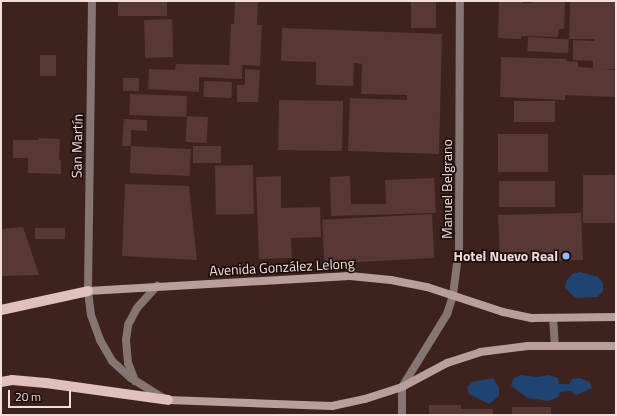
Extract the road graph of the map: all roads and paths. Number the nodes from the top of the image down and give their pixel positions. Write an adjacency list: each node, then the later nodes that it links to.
1 (92, 1): 4 (street, San Martín)
2 (460, 1): 5 (street, Manuel Belgrano)
3 (157, 286): 4 (main road, Avenida González Lelong); 5 (main road, Avenida González Lelong); 11 (street)
4 (88, 291): 6 (main road); 11 (street, San Martín)
5 (453, 295): 8 (main road, Avenida González Lelong); 13 (street, Manuel Belgrano)
6 (1, 310)
7 (616, 317): 8 (main road, Avenida González Lelong)
8 (553, 318): 9 (street)
9 (555, 346): 10 (main road); 13 (main road)
10 (616, 346)
11 (135, 381): 14 (street, San Martín)
12 (1, 382): 14 (main road)
13 (402, 387): 14 (main road); 15 (street)
14 (168, 400)
15 (402, 415)

